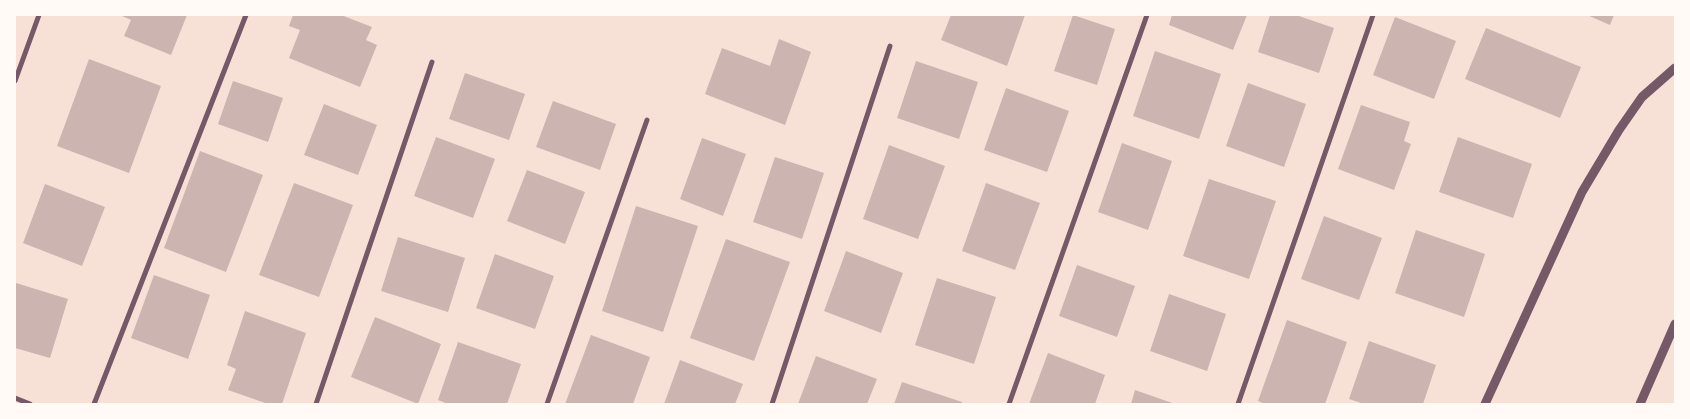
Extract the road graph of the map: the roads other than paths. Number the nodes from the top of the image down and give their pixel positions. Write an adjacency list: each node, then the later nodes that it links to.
1 (39, 15): 8 (street)
2 (246, 15): 13 (street)
3 (1147, 15): 17 (street)
4 (1373, 15): 18 (street)
5 (890, 46): 16 (street)
6 (432, 62): 14 (street)
7 (1675, 68): 19 (street)
8 (15, 82)
9 (647, 120): 15 (street)
10 (1675, 324): 20 (street)
11 (15, 398): 12 (street)
12 (30, 404)
13 (94, 404)
14 (316, 404)
15 (547, 404)
16 (772, 404)
17 (1009, 404)
18 (1238, 404)
19 (1485, 404)
20 (1640, 404)

